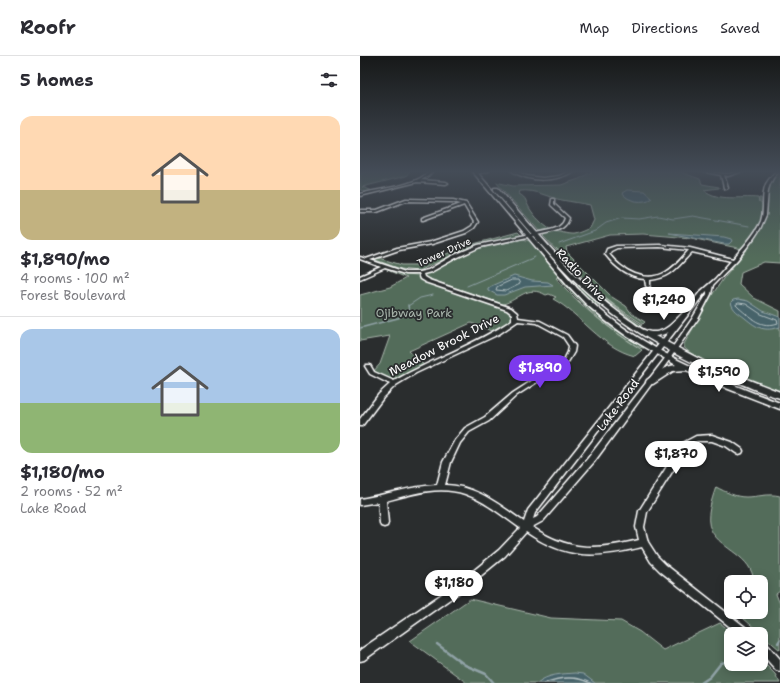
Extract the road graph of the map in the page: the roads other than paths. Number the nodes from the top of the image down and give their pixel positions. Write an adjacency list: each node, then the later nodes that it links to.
1 (409, 200): 7 (street)
2 (454, 200): 6 (street)
3 (503, 200): 9 (main road, Radio Drive)
4 (553, 200): 9 (street, Tower Drive)
5 (765, 200): 13 (street, Lake Road)
6 (465, 204): 8 (street); 12 (street)
7 (360, 211)
8 (423, 219)
9 (533, 235): 15 (street, Tower Drive); 22 (main road, Radio Drive); 25 (main road, Radio Drive)
10 (691, 250): 13 (street); 17 (street); 17 (street)
11 (360, 258): 12 (street, Tower Drive)
12 (366, 260): 14 (street, Tower Drive)
13 (733, 260): 18 (street, Lake Road)
14 (386, 266): 15 (street, Tower Drive); 16 (street)
15 (420, 273): 21 (street, Meadow Brook Drive)
16 (360, 278)
17 (647, 278): 19 (street)
18 (712, 285): 20 (street, Lake Road); 24 (street, Lake Road)
19 (648, 286)
20 (687, 312): 22 (main road); 23 (street, Lake Road)
21 (516, 318): 30 (street, Meadow Brook Drive); 35 (street)
22 (639, 329): 23 (main road, Radio Drive)
23 (663, 344): 24 (main road, Radio Drive); 25 (street, Lake Road)
24 (674, 350): 26 (street, Lake Road); 31 (main road, Radio Drive)
25 (657, 351): 26 (main road, Radio Drive); 39 (street, Lake Road)
26 (668, 357): 28 (main road, Radio Drive); 29 (street, Lake Road)
27 (368, 366): 30 (street)
28 (689, 369): 29 (main road); 32 (main road, Radio Drive)
29 (650, 382): 39 (street, Lake Road)
30 (394, 384): 33 (street, Meadow Brook Drive)
31 (780, 395)
32 (780, 406)
33 (360, 424)
34 (739, 451): 40 (street)
35 (440, 487): 36 (street); 39 (street)
36 (382, 498): 37 (street); 38 (street)
37 (360, 502)
38 (384, 523)
39 (526, 527): 40 (street); 43 (street, Lake Road)
40 (644, 544): 41 (street)
41 (738, 627)
42 (768, 653): 44 (street)
43 (360, 656)
44 (780, 666)

